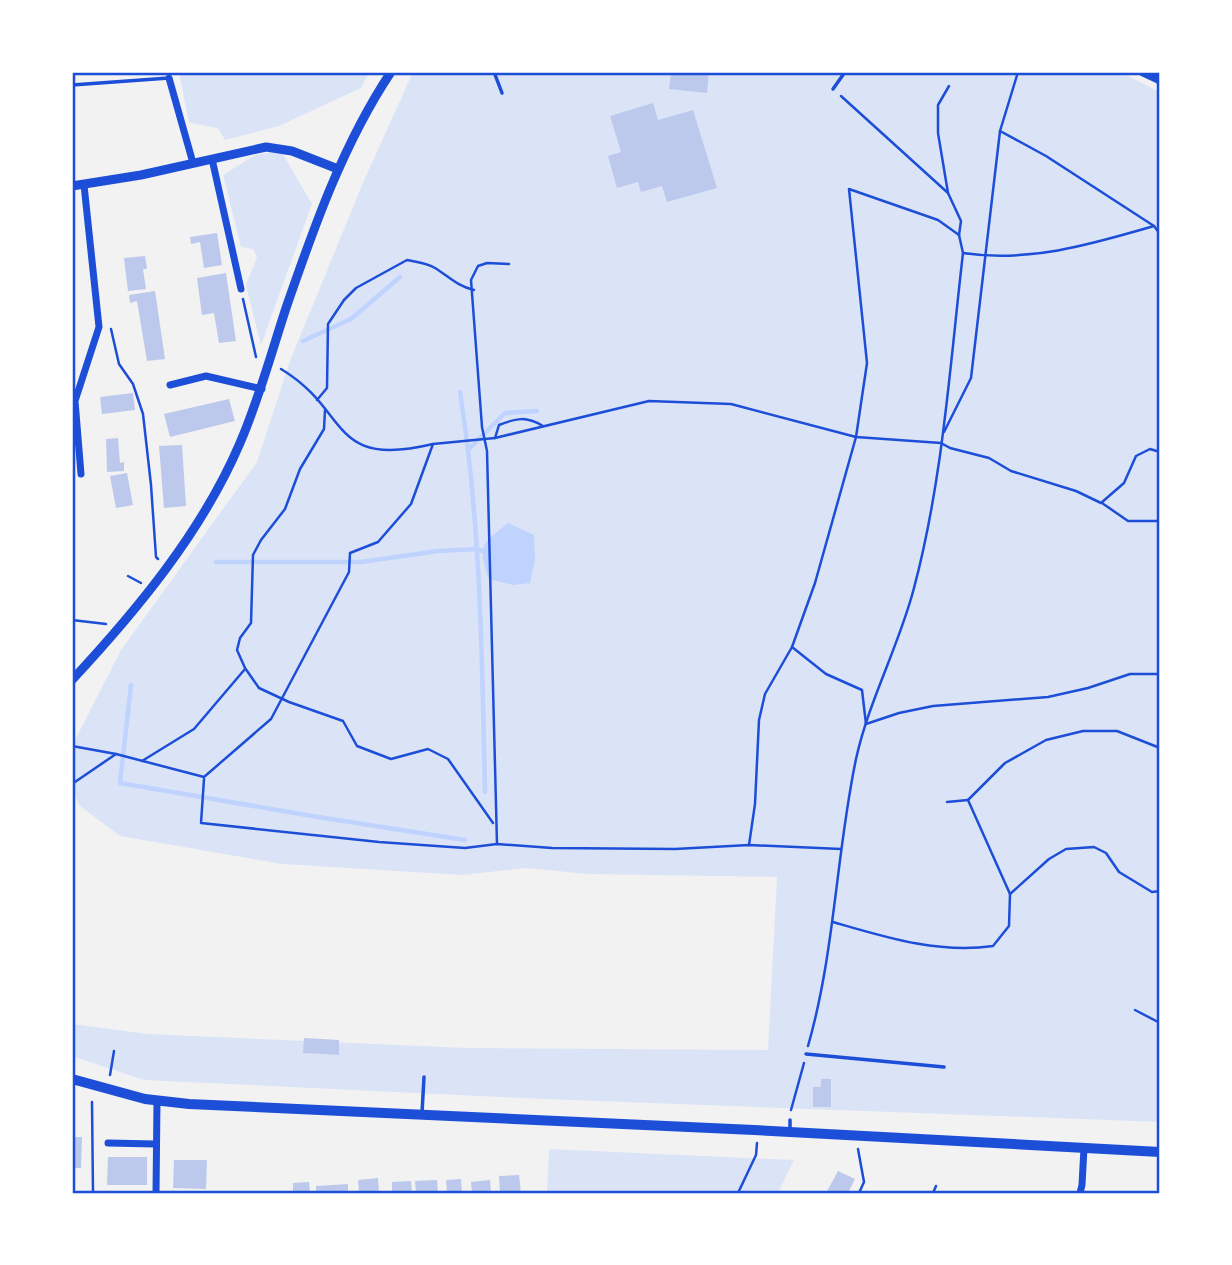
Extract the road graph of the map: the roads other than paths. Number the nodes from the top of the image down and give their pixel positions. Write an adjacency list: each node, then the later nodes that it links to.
1 (391, 72): 12 (street)
2 (494, 72): 9 (lane)
3 (845, 72): 8 (lane)
4 (1144, 72): 6 (street)
5 (169, 78): 7 (lane); 11 (street)
6 (1160, 80)
7 (72, 85)
8 (833, 89)
9 (502, 93)
10 (212, 159): 11 (street); 12 (street); 15 (street)
11 (193, 163): 13 (street)
12 (338, 169): 17 (street)
13 (84, 185): 14 (street); 18 (street)
14 (72, 186)
15 (241, 289)
16 (170, 385): 17 (street)
17 (262, 389): 19 (street)
18 (81, 474)
19 (72, 680)
20 (806, 1054): 21 (lane)
21 (944, 1067)
22 (424, 1077): 25 (lane)
23 (72, 1079): 24 (main road)
24 (156, 1101): 25 (main road); 27 (street)
25 (422, 1115): 28 (main road)
26 (108, 1143): 27 (street)
27 (155, 1144): 30 (street)
28 (1084, 1148): 29 (main road); 31 (street)
29 (1160, 1152)
30 (156, 1193)
31 (1080, 1193)

